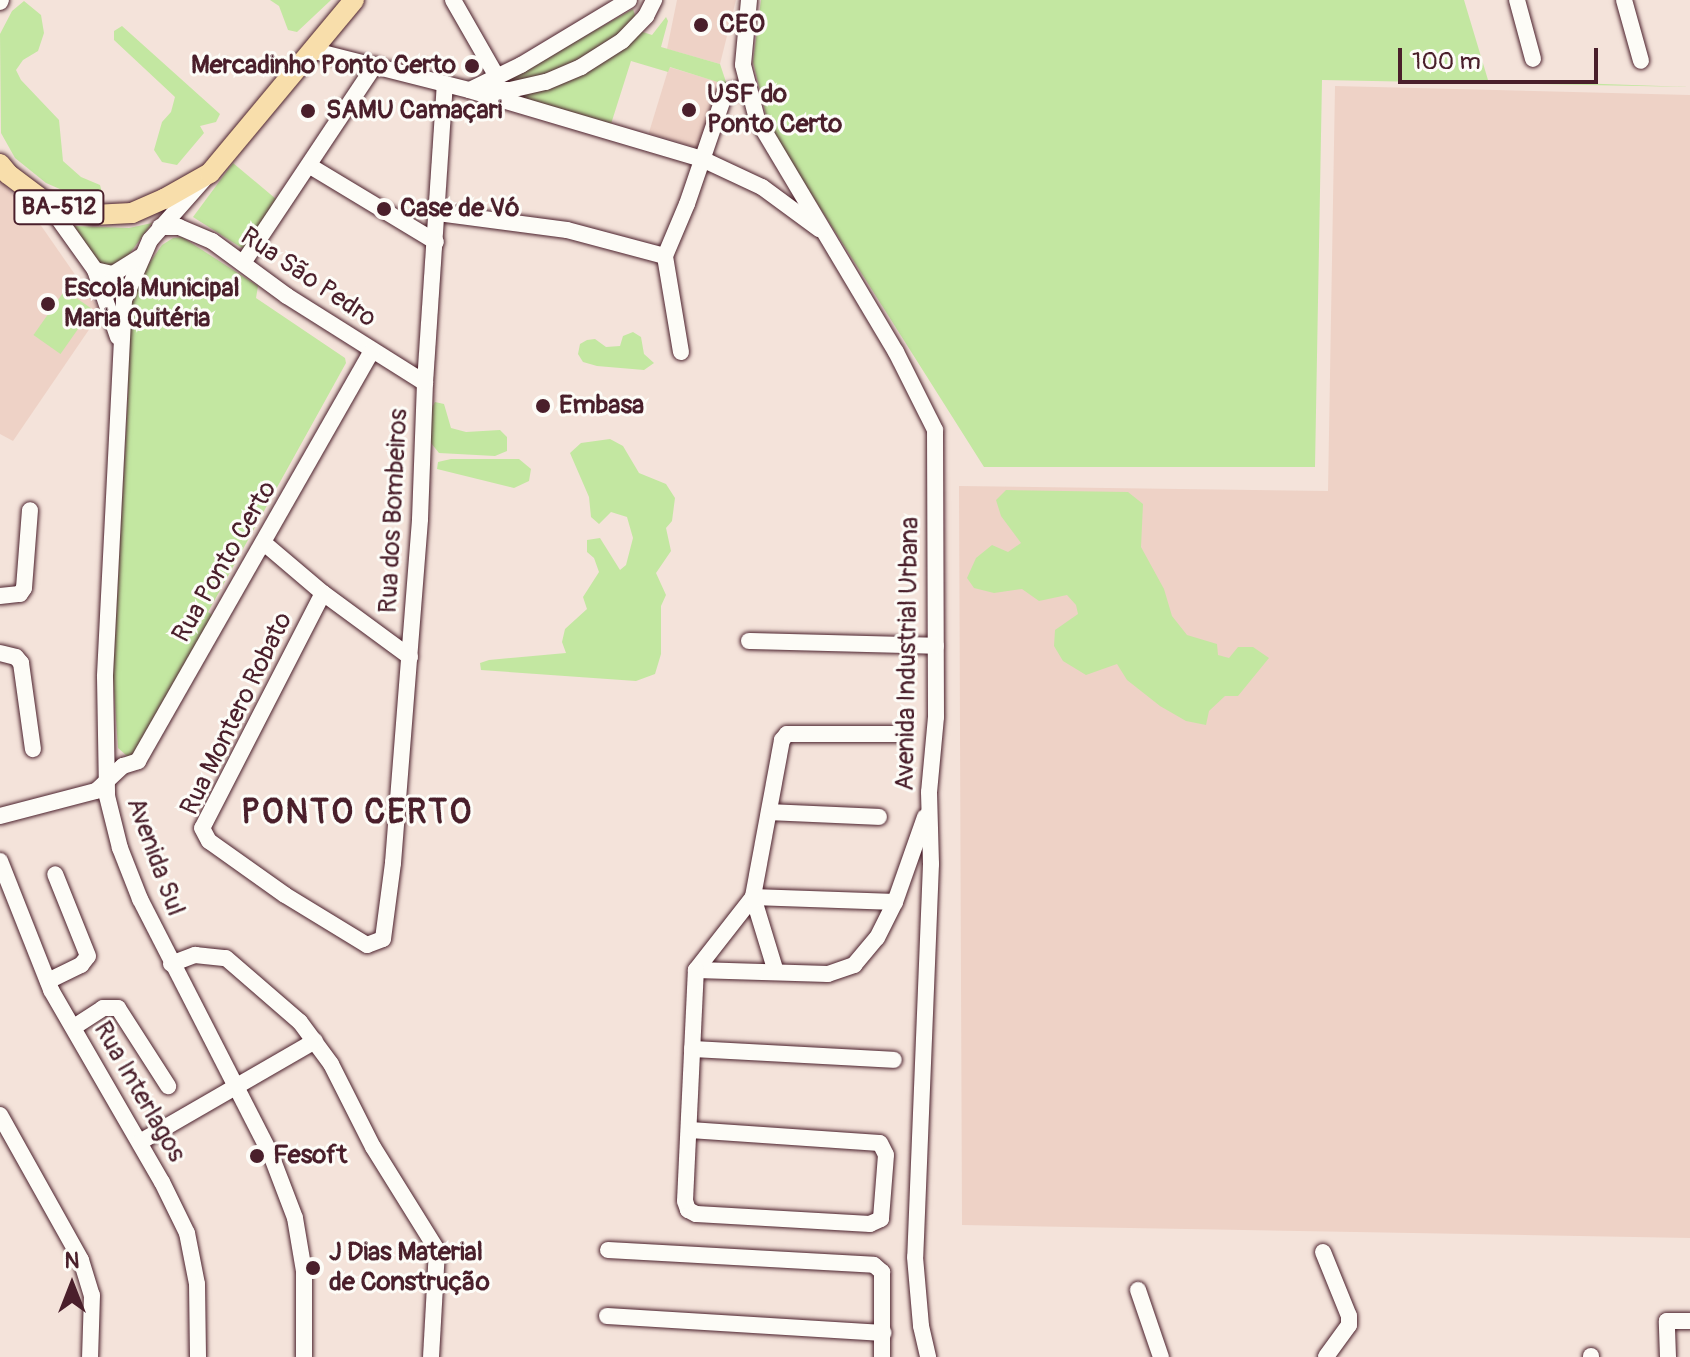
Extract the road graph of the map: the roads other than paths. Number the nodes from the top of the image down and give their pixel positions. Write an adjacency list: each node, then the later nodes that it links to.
1 (354, 0): 8 (main road, BA-512)
2 (453, 0): 12 (street)
3 (629, 0): 12 (street)
4 (654, 0): 15 (street)
5 (749, 0): 14 (street, Avenida Industrial Urbana)
6 (1517, 0): 9 (street)
7 (1624, 0): 10 (street)
8 (311, 50): 11 (street); 20 (main road, BA-512)
9 (1533, 59)
10 (1641, 61)
11 (375, 65): 13 (street); 19 (street)
12 (496, 75): 15 (street)
13 (445, 85): 15 (street); 23 (street, Rua dos Bombeiros)
14 (747, 88): 16 (street); 17 (street, Avenida Industrial Urbana)
15 (469, 90): 16 (street)
16 (702, 159): 21 (street); 28 (street)
17 (782, 163): 21 (street); 25 (street, Avenida Industrial Urbana)
18 (0, 164): 22 (main road, BA-512)
19 (310, 166): 26 (street); 29 (street)
20 (210, 173): 22 (main road, BA-512); 24 (street, Avenida Sul)
21 (762, 187): 25 (street)
22 (48, 204): 30 (street, Avenida Sul)
23 (438, 213): 26 (street, Rua dos Bombeiros); 28 (street)
24 (160, 227): 27 (street, Avenida Sul); 29 (street, Rua São Pedro)
25 (827, 235): 40 (street, Avenida Industrial Urbana)
26 (436, 242): 34 (street, Rua dos Bombeiros)
27 (142, 256): 30 (street); 31 (street, Avenida Sul)
28 (665, 256): 33 (street)
29 (243, 263): 32 (street, Rua São Pedro)
30 (95, 270): 31 (street, Avenida Sul)
31 (119, 342): 45 (street, Avenida Sul)
32 (372, 351): 34 (street, Rua São Pedro); 36 (street, Rua Ponto Certo)
33 (681, 352)
34 (425, 383): 42 (street, Rua dos Bombeiros)
35 (30, 510): 38 (street)
36 (264, 543): 37 (street); 45 (street, Rua Ponto Certo)
37 (323, 593): 42 (street); 56 (street, Rua Montero Robato)
38 (0, 596)
39 (749, 641): 40 (street)
40 (936, 646): 46 (street, Avenida Industrial Urbana)
41 (0, 653): 44 (street)
42 (410, 657): 56 (street, Rua dos Bombeiros)
43 (899, 734): 47 (street)
44 (33, 749)
45 (107, 784): 48 (street, Rua Ponto Certo); 57 (street, Avenida Sul)
46 (929, 807): 50 (street, Avenida Industrial Urbana); 51 (street)
47 (770, 812): 49 (street); 54 (street)
48 (0, 816)
49 (879, 817)
50 (930, 854): 51 (street); 81 (street, Avenida Industrial Urbana)
51 (910, 859): 55 (street)
52 (0, 861): 60 (street, Rua Interlagos)
53 (55, 874): 60 (street)
54 (753, 897): 55 (street); 58 (street); 59 (street)
55 (895, 902): 59 (street)
56 (383, 939)
57 (171, 964): 62 (street); 66 (street, Avenida Sul)
58 (696, 970): 59 (street); 63 (street)
59 (776, 972)
60 (48, 981): 61 (street, Rua Interlagos)
61 (74, 1027): 65 (street); 69 (street, Rua Interlagos)
62 (315, 1041): 66 (street); 79 (street)
63 (692, 1049): 64 (street); 68 (street)
64 (894, 1060)
65 (168, 1086)
66 (238, 1088): 69 (street); 78 (street, Avenida Sul)
67 (0, 1115): 76 (street)
68 (690, 1130): 68 (street)
69 (140, 1142): 77 (street, Rua Interlagos)
70 (608, 1250): 75 (street)
71 (1323, 1252): 83 (street)
72 (1138, 1290): 82 (street)
73 (607, 1316): 75 (street)
74 (1690, 1321): 84 (street)
75 (883, 1333): 80 (street)
76 (90, 1357)
77 (198, 1357)
78 (304, 1357)
79 (431, 1357)
80 (882, 1357)
81 (928, 1357)
82 (1161, 1357)
83 (1326, 1357)
84 (1668, 1357)

